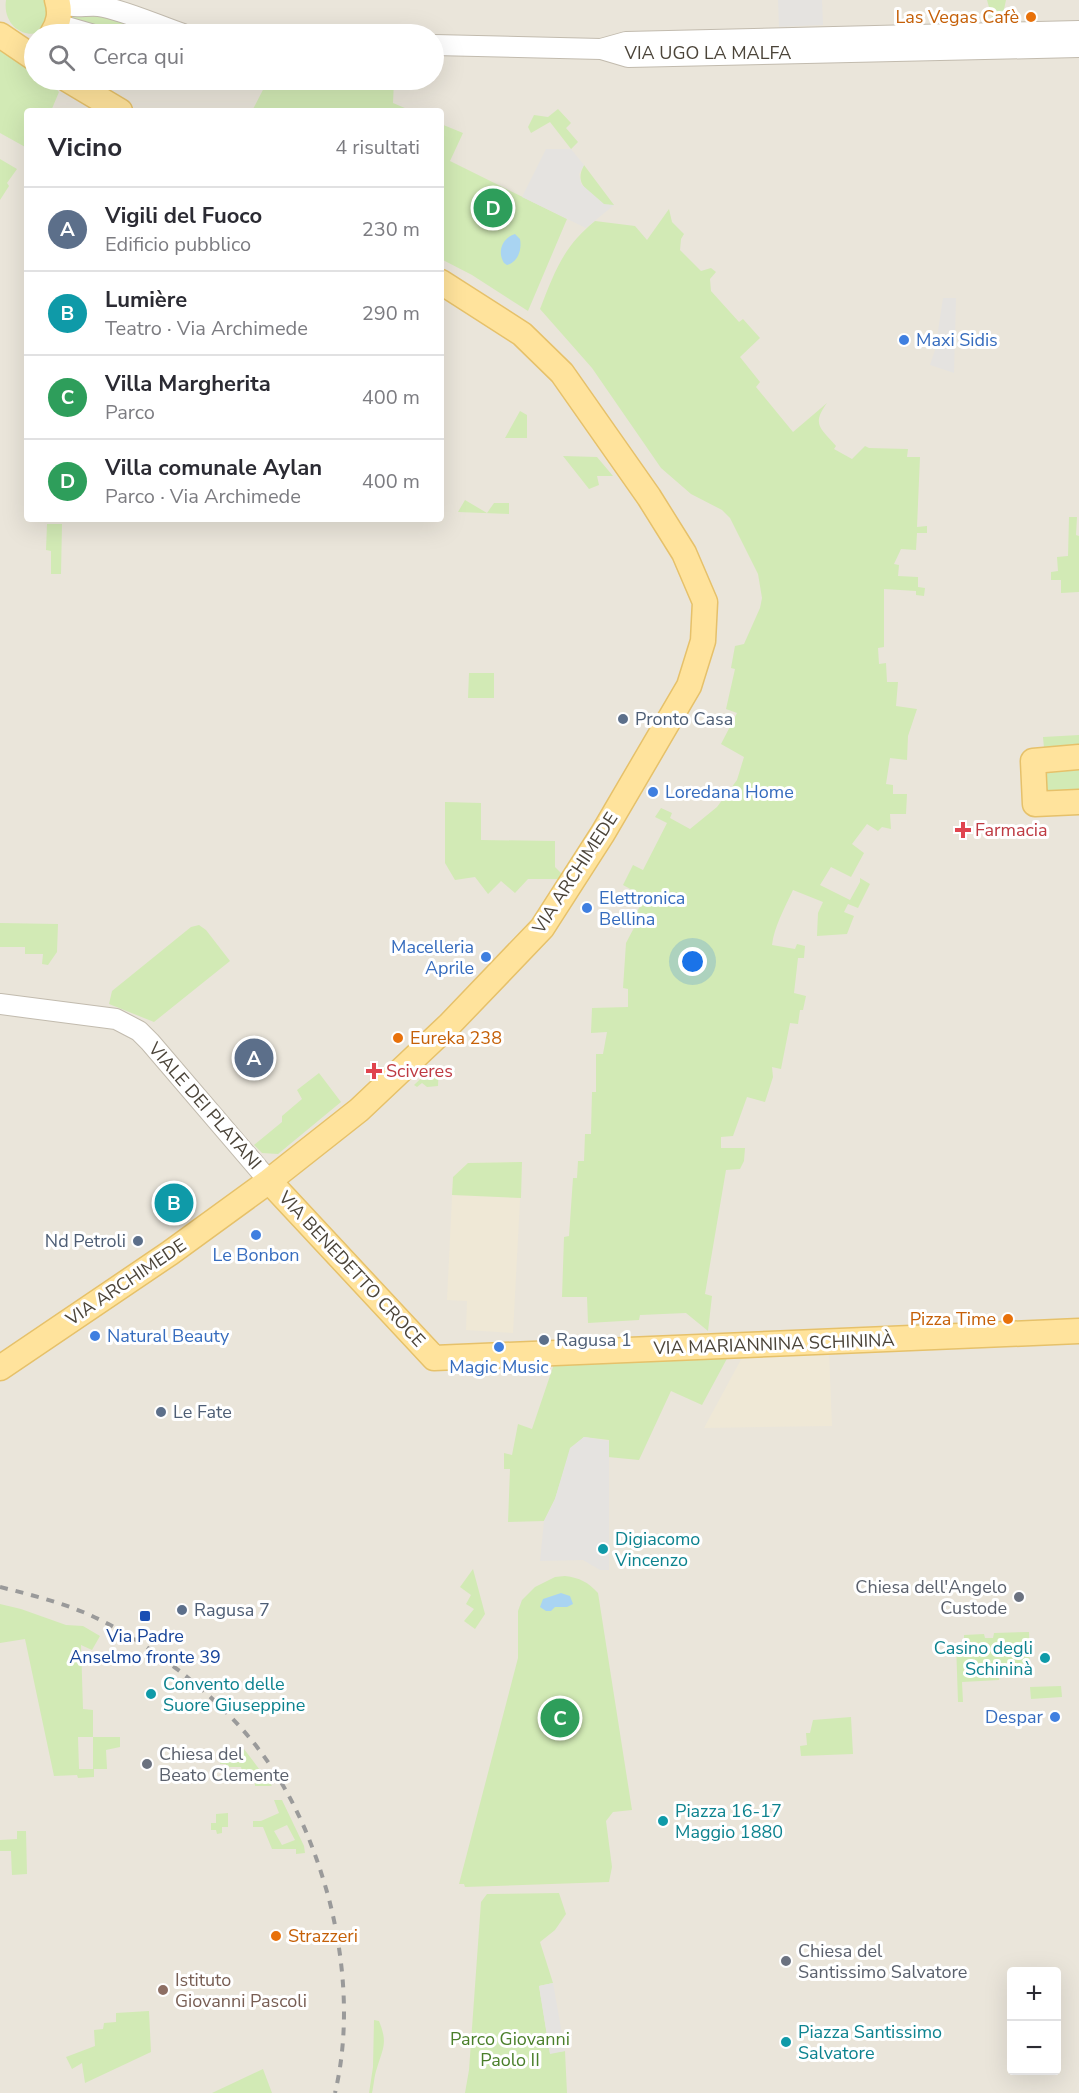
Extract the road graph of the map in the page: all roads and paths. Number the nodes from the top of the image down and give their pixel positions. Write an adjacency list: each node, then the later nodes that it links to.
1 (58, 0): 2 (main road); 3 (street)
2 (56, 24)
3 (154, 24)
4 (1079, 31): 7 (street, VIA UGO LA MALFA)
5 (444, 45): 7 (street)
6 (1079, 47): 7 (street, VIA UGO LA MALFA)
7 (601, 49)
8 (88, 90): 9 (main road)
9 (116, 108)
10 (444, 284): 14 (main road, VIA ARCHIMEDE)
11 (1079, 757): 12 (main road)
12 (1079, 802)
13 (0, 1004): 14 (street, VIALE DEI PLATANI)
14 (269, 1180): 16 (main road, VIA BENEDETTO CROCE); 17 (main road, VIA ARCHIMEDE)
15 (1079, 1331): 16 (main road, VIA MARIANNINA SCHININÀ)
16 (434, 1358)
17 (0, 1368)

